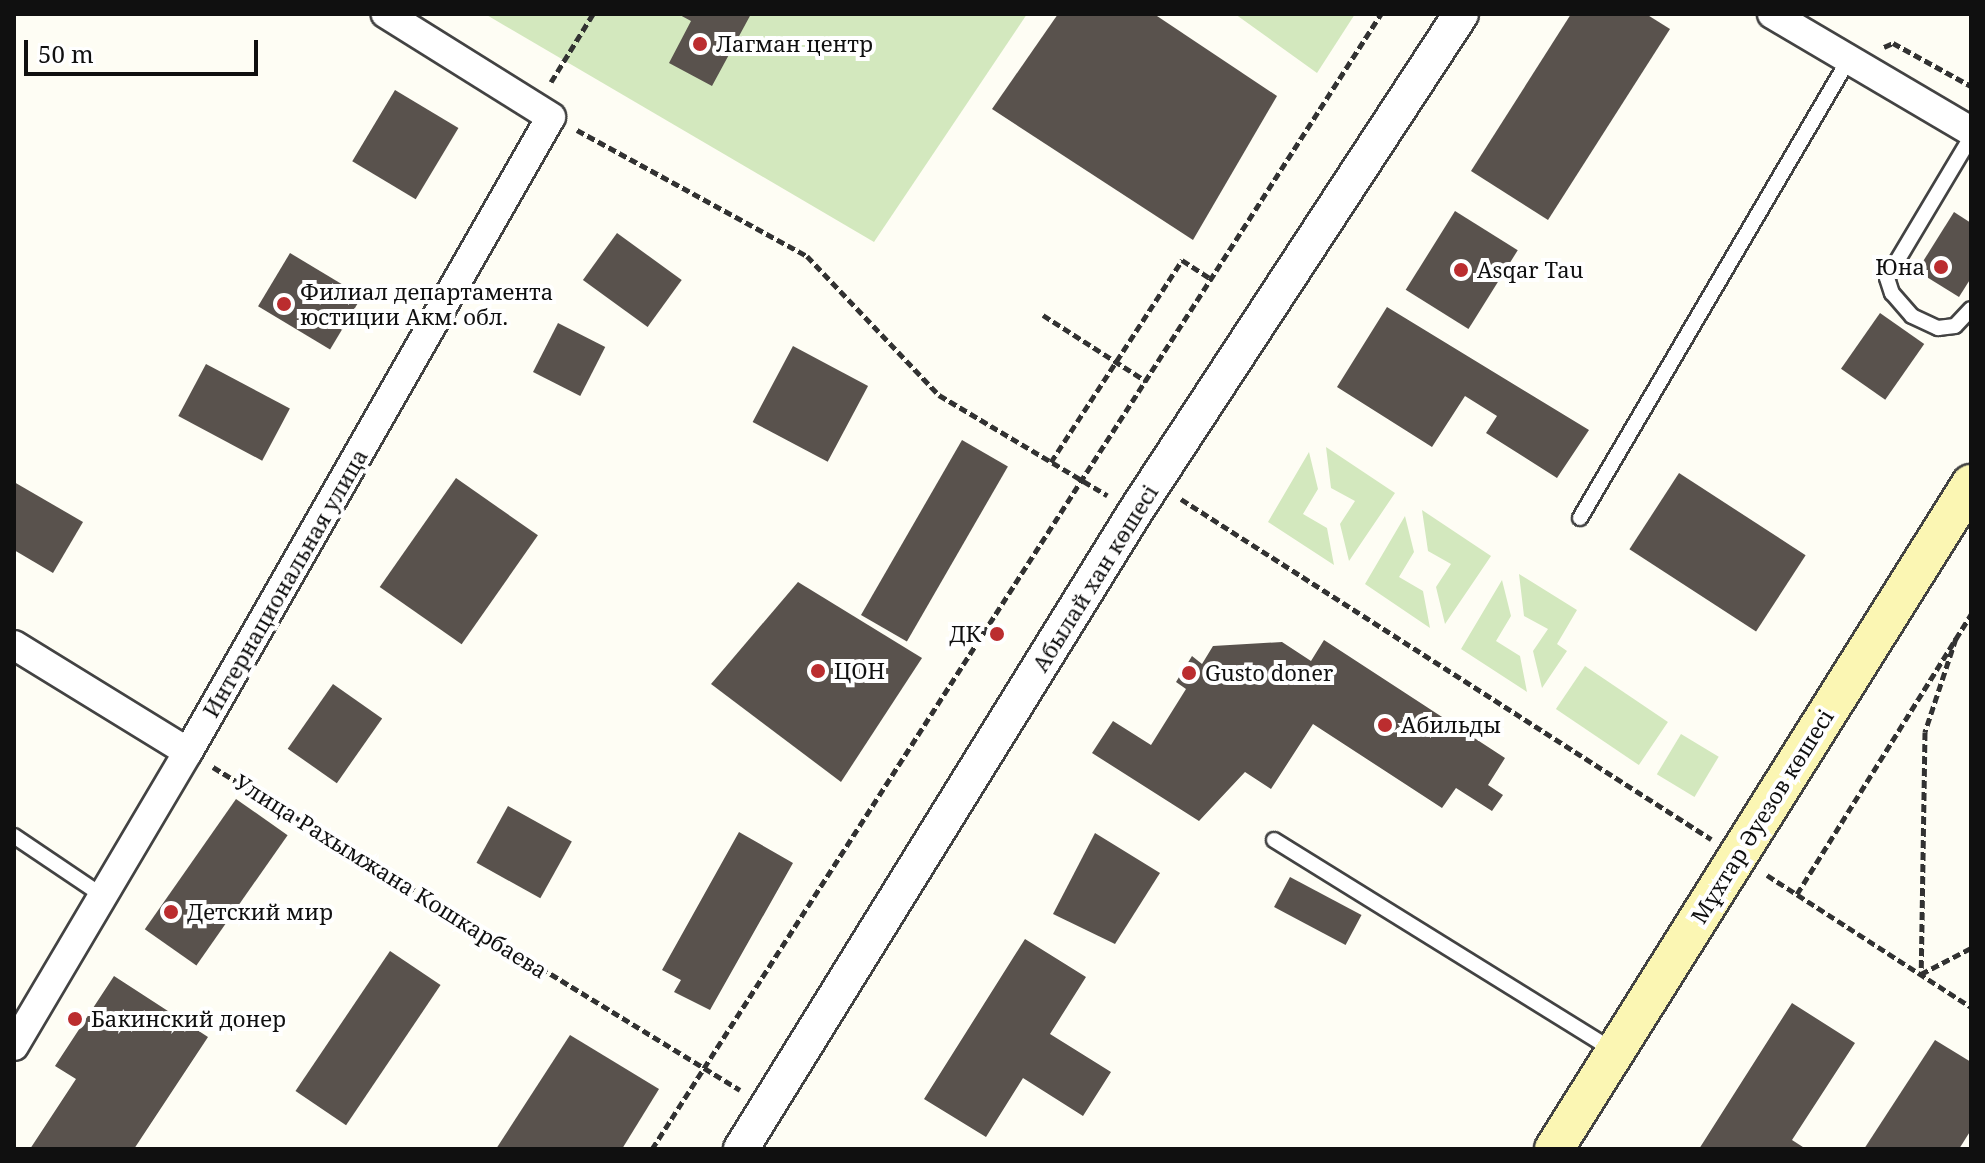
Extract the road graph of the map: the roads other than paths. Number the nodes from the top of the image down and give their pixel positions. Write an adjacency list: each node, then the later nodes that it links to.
1 (386, 14): 11 (street, Интернациональная улица)
2 (1461, 14): 17 (street, Абылай хан көшесі)
3 (1772, 14): 4 (street)
4 (1849, 59): 5 (street); 9 (lane)
5 (1971, 131)
6 (1971, 137): 7 (lane)
7 (1971, 309)
8 (1971, 484): 16 (main road, Мұхтар Әуезов көшесі)
9 (1580, 518)
10 (14, 645): 11 (street)
11 (188, 752): 14 (street, Интернациональная улица)
12 (14, 836): 14 (lane)
13 (1274, 840): 16 (lane)
14 (103, 896): 15 (street, Интернациональная улица)
15 (14, 1046)
16 (1615, 1051): 18 (main road, Мұхтар Әуезов көшесі)
17 (741, 1149)
18 (1554, 1149)

